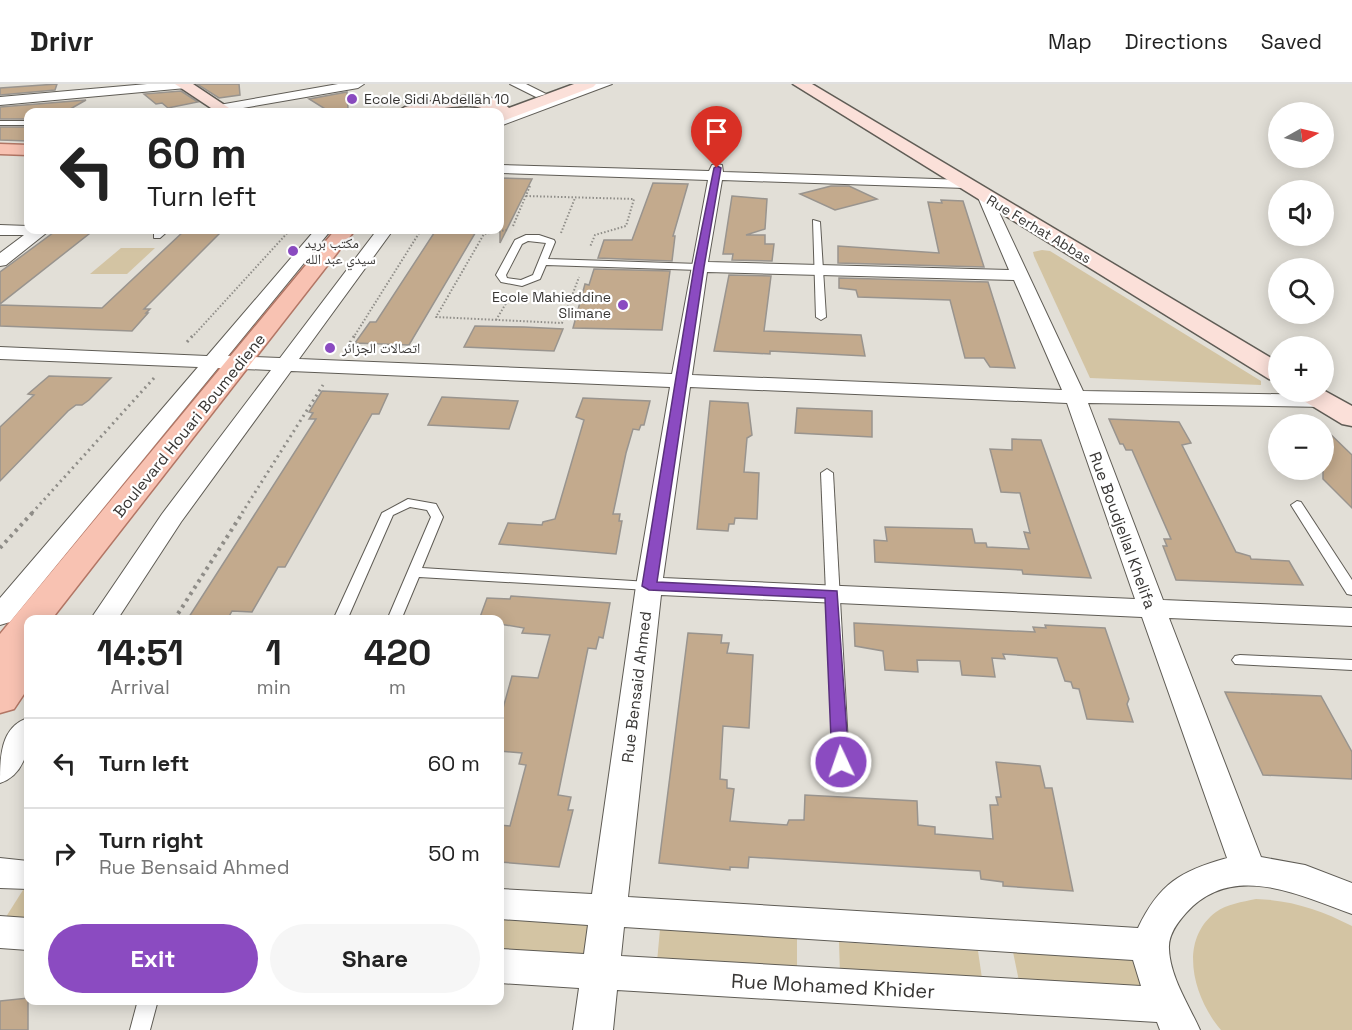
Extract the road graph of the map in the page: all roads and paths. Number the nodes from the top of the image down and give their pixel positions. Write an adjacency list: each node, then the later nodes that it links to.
1 (184, 84): 9 (street); 10 (street)
2 (358, 84): 11 (street)
3 (516, 84): 8 (street)
4 (571, 84): 8 (street)
5 (588, 84): 15 (street)
6 (606, 84): 16 (street)
7 (801, 84): 26 (street, Rue Ferhat Abbas)
8 (540, 94): 14 (street)
9 (0, 101)
10 (219, 108)
11 (238, 108)
12 (429, 108): 13 (street)
13 (492, 108)
14 (504, 112)
15 (504, 113)
16 (504, 113)
17 (0, 123): 18 (lane)
18 (24, 123)
19 (0, 149): 20 (main road)
20 (24, 150)
21 (0, 156): 22 (main road)
22 (24, 156)
23 (504, 163): 25 (street)
24 (504, 169): 25 (street)
25 (716, 172): 26 (street); 43 (street, Rue Bensaid Ahmed)
26 (966, 184): 45 (street, Rue Boudjellal Khelifa); 53 (street, Rue Ferhat Abbas)
27 (575, 198): 39 (path)
28 (816, 222): 44 (lane)
29 (0, 230): 30 (street)
30 (24, 230)
31 (36, 234): 41 (street)
32 (160, 234): 40 (lane)
33 (286, 234): 50 (path)
34 (321, 234): 51 (street)
35 (342, 234): 51 (main road, Boulevard Houari Boumediene)
36 (359, 234): 51 (main road, Boulevard Houari Boumediene)
37 (381, 234): 51 (street)
38 (418, 234): 52 (path)
39 (560, 236)
40 (156, 237)
41 (0, 261)
42 (544, 262): 42 (lane); 43 (lane)
43 (699, 267): 44 (street); 54 (street, Rue Bensaid Ahmed)
44 (819, 270): 45 (street); 47 (lane)
45 (1020, 275): 56 (street, Rue Boudjellal Khelifa)
46 (514, 289): 48 (path)
47 (821, 317)
48 (496, 320)
49 (0, 353): 50 (street)
50 (170, 360): 51 (street); 61 (path)
51 (250, 364): 52 (street); 67 (main road, Boulevard Houari Boumediene); 68 (main road, Boulevard Houari Boumediene); 69 (street); 73 (street)
52 (335, 367): 54 (street); 70 (path)
53 (1268, 367)
54 (682, 379): 56 (street); 63 (street, Rue Bensaid Ahmed)
55 (1268, 396): 56 (street)
56 (1075, 397): 66 (street, Rue Boudjellal Khelifa)
57 (1326, 402): 58 (street)
58 (1352, 418)
59 (827, 473): 65 (lane)
60 (1297, 505): 64 (lane)
61 (0, 548)
62 (414, 572): 63 (lane); 71 (lane); 72 (lane)
63 (649, 586): 65 (street); 89 (street, Rue Bensaid Ahmed)
64 (1352, 591)
65 (832, 594): 66 (street); 82 (lane)
66 (1152, 609): 74 (street); 84 (street, Rue Boudjellal Khelifa)
67 (36, 615)
68 (66, 615)
69 (106, 615)
70 (177, 615)
71 (341, 615)
72 (396, 615)
73 (0, 616)
74 (1352, 617)
75 (24, 629): 76 (main road)
76 (0, 658)
77 (1240, 660): 78 (lane)
78 (1352, 665)
79 (24, 667): 80 (main road)
80 (0, 699)
81 (24, 735): 83 (street)
82 (841, 762)
83 (0, 771)
84 (1248, 870): 87 (street); 92 (street)
85 (0, 873): 86 (street)
86 (24, 875)
87 (1352, 899)
88 (504, 904): 89 (street)
89 (608, 911): 92 (street); 94 (street, Rue Bensaid Ahmed)
90 (0, 932): 91 (street)
91 (24, 934)
92 (1150, 945): 96 (street)
93 (504, 966): 94 (street, Rue Mohamed Khider)
94 (599, 973): 96 (street, Rue Mohamed Khider); 98 (street, Rue Bensaid Ahmed)
95 (147, 1005): 97 (lane)
96 (1173, 1017)
97 (140, 1030)
98 (592, 1030)

